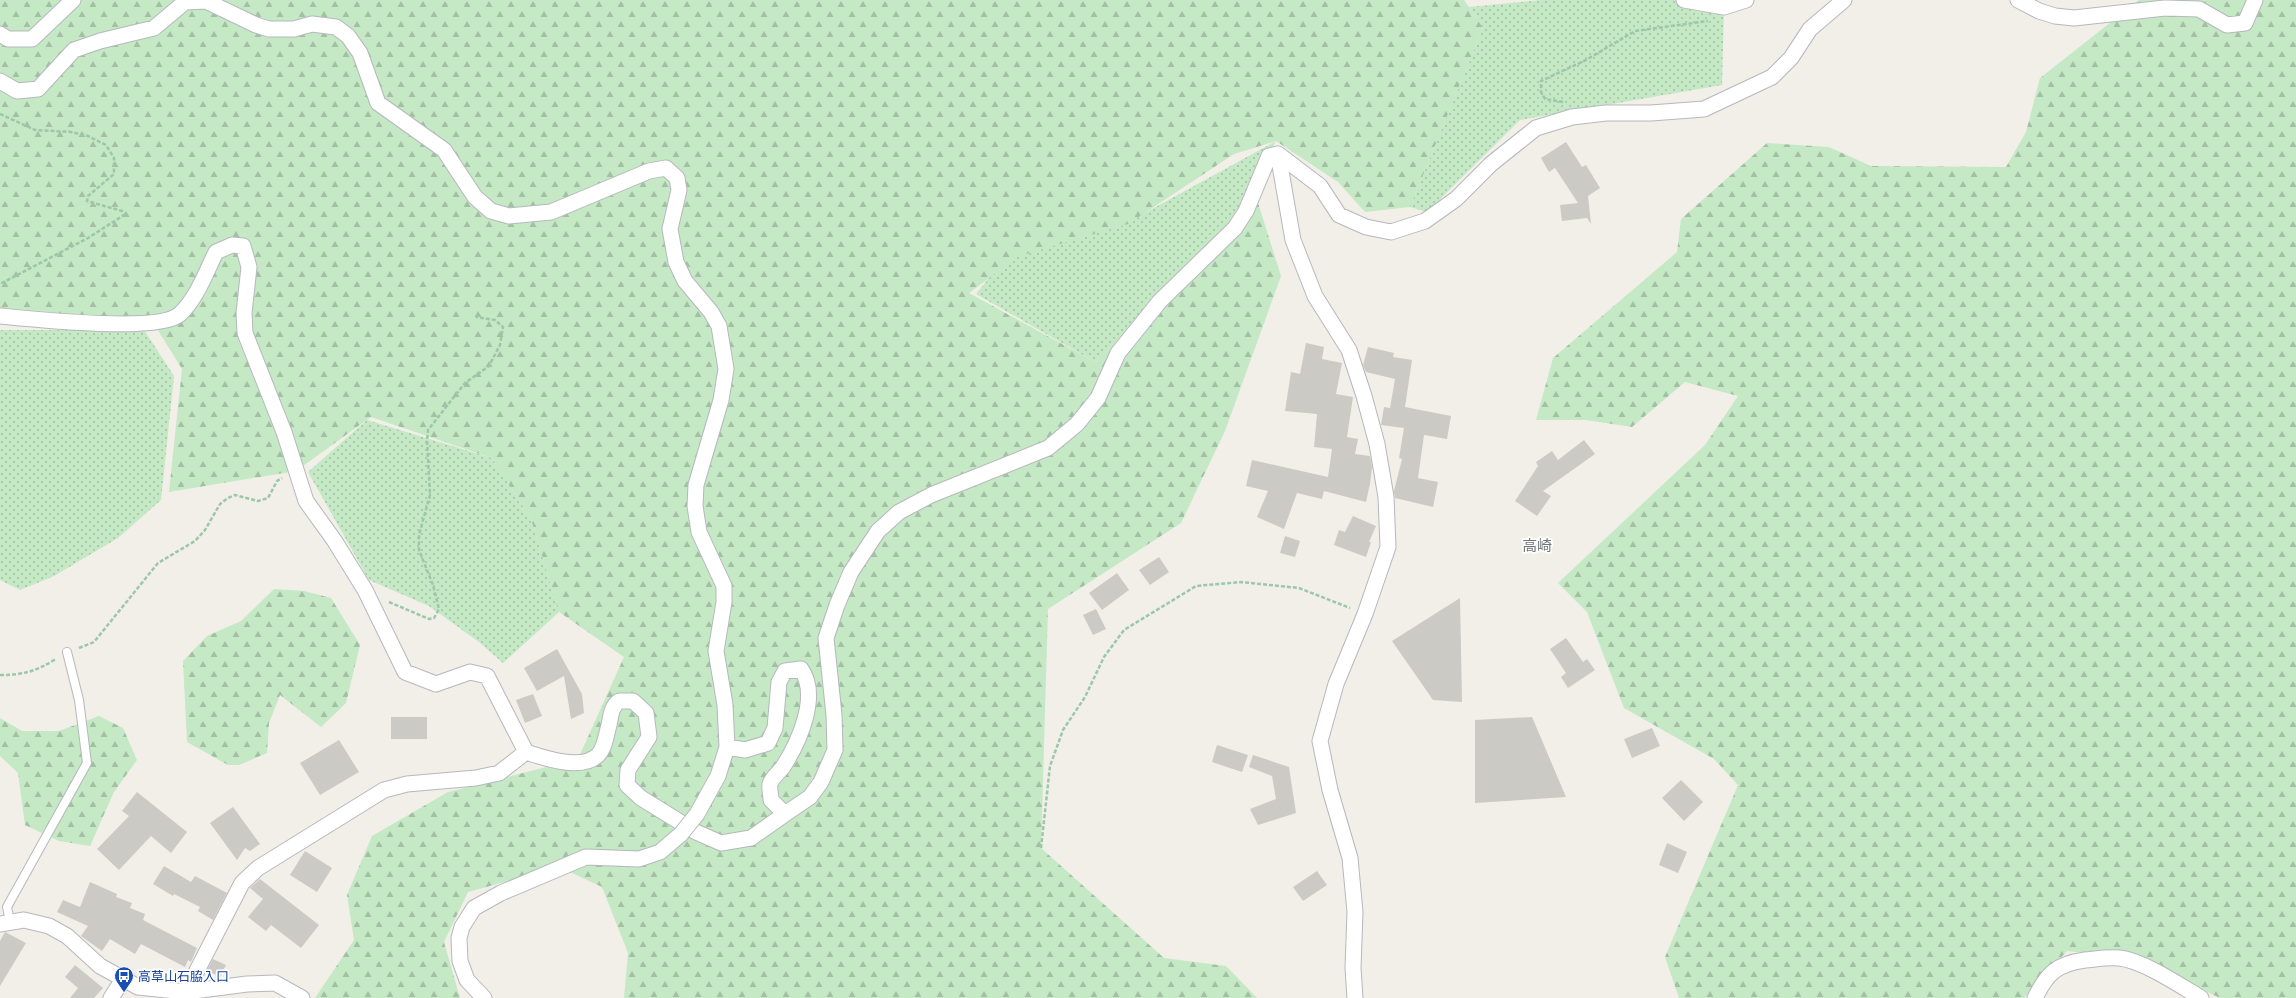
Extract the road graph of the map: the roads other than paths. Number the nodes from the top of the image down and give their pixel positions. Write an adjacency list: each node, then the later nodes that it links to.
1 (73, 0): 7 (street)
2 (1684, 0): 3 (street)
3 (1746, 0)
4 (1844, 0): 9 (street)
5 (2018, 0): 6 (street)
6 (2255, 0)
7 (0, 34)
8 (0, 81): 12 (street)
9 (1278, 154): 14 (street); 22 (street)
10 (0, 316): 13 (street)
11 (67, 652): 16 (lane)
12 (727, 747): 14 (street); 21 (street, bridge)
13 (526, 752): 14 (street); 18 (street)
14 (785, 814)
15 (0, 902): 16 (lane)
16 (6, 917): 17 (street)
17 (123, 979): 18 (street); 19 (street)
18 (188, 995): 20 (street)
19 (111, 998)
20 (302, 998)
21 (484, 998)
22 (1355, 998)
23 (2035, 998): 24 (street)
24 (2202, 998)

